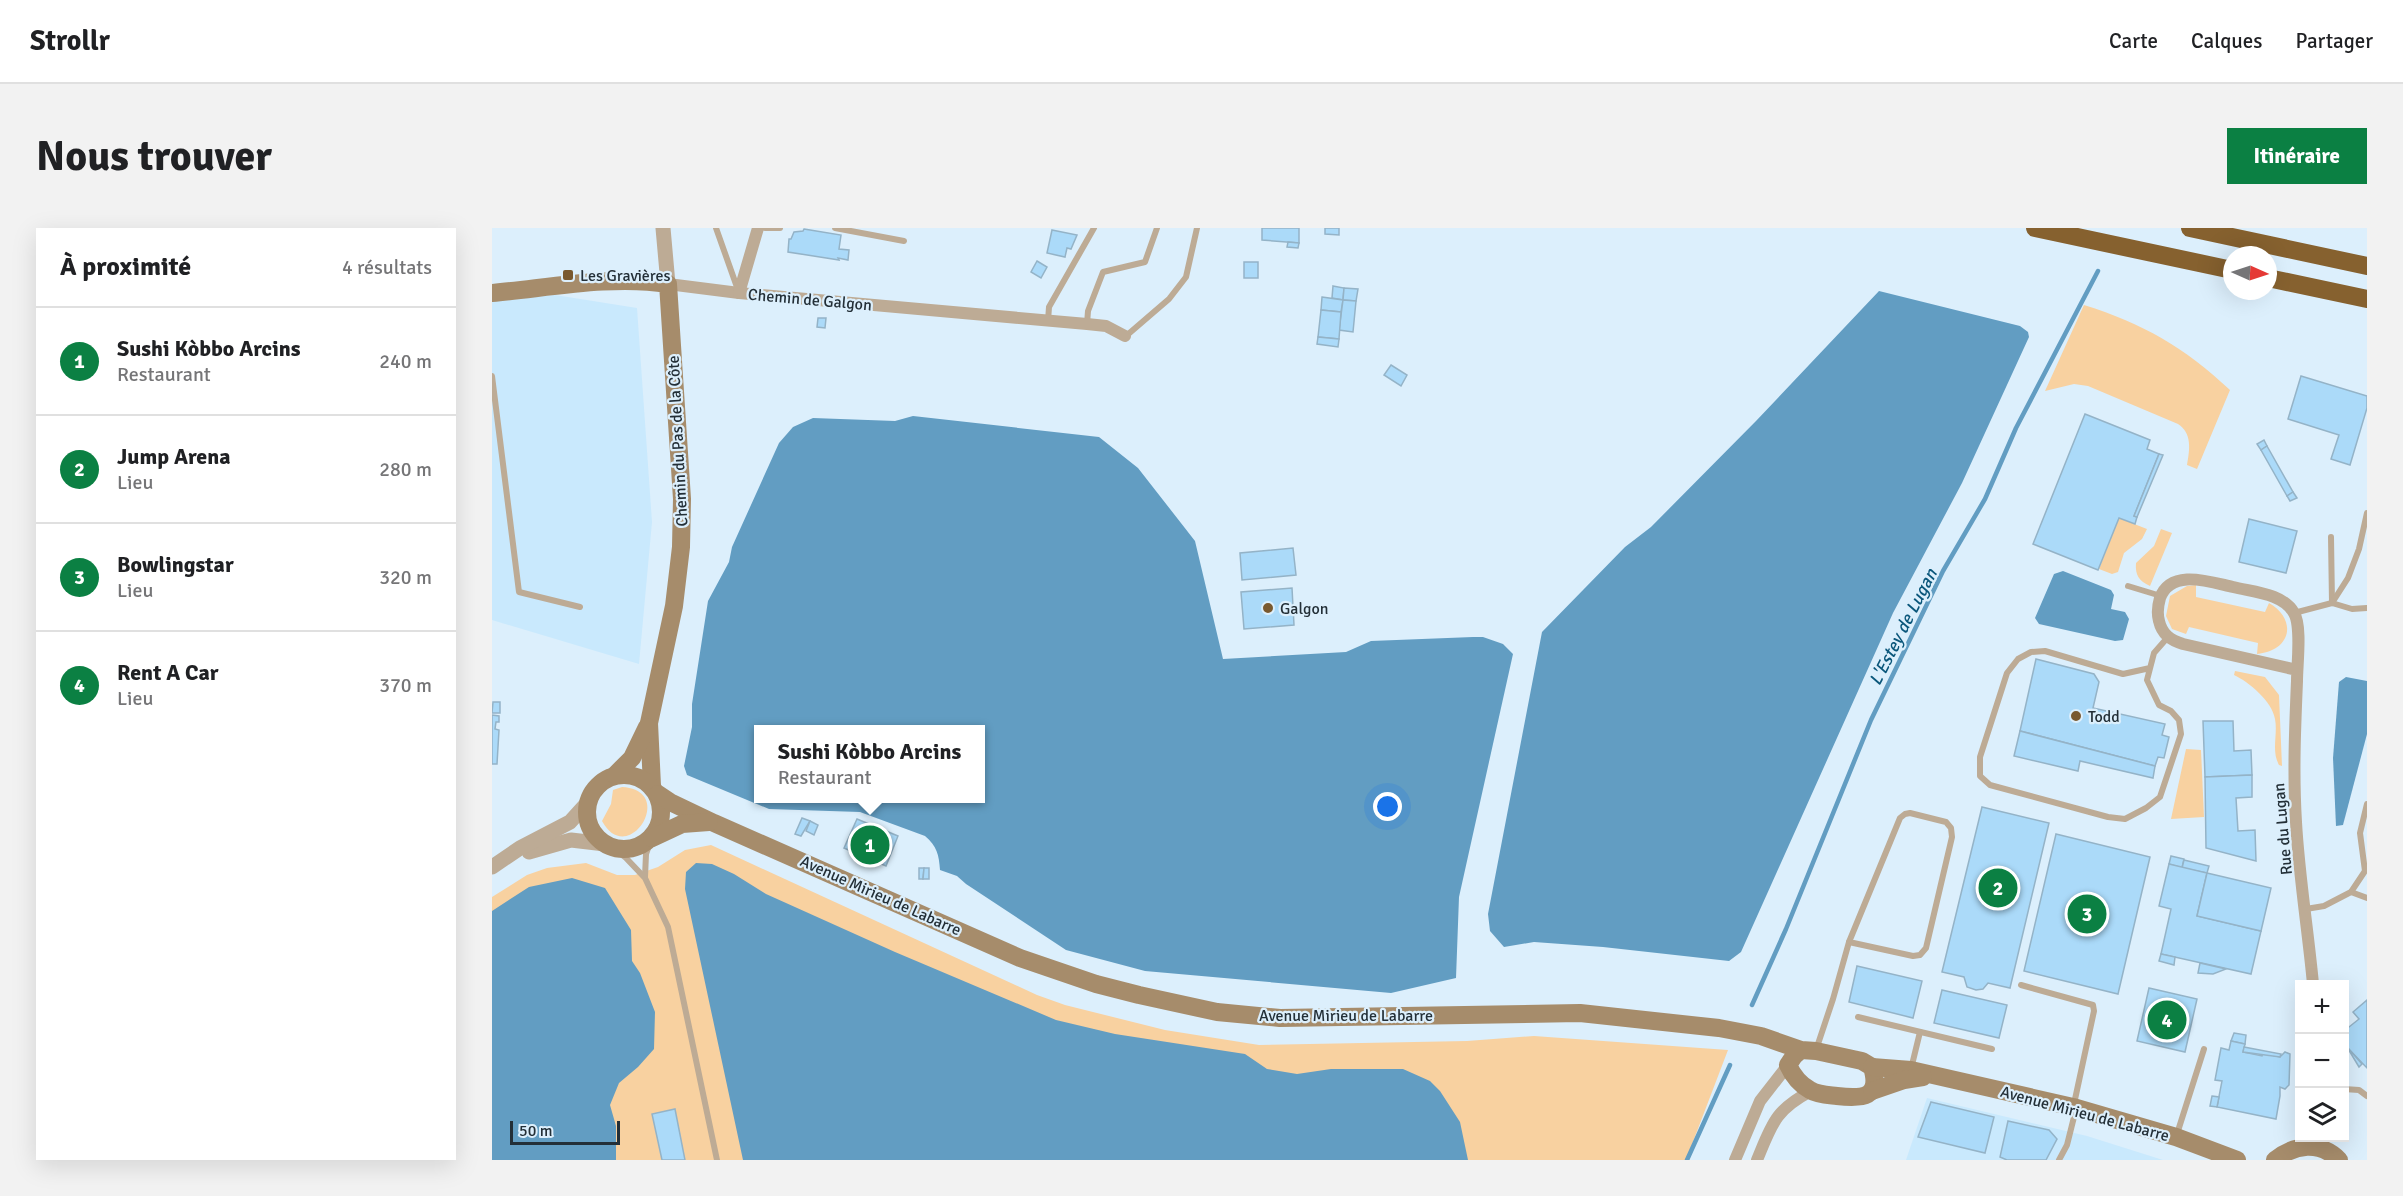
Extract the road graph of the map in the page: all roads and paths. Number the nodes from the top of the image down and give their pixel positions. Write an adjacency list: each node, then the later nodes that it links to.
1 (663, 228): 16 (street, Chemin du Pas de la Côte)
2 (716, 228): 19 (lane)
3 (758, 228): 19 (street)
4 (765, 228): 5 (lane)
5 (780, 228)
6 (835, 228): 12 (lane)
7 (1094, 228): 22 (lane)
8 (1157, 228): 23 (lane)
9 (1197, 228): 24 (lane)
10 (2035, 228): 14 (highway)
11 (2190, 228): 13 (highway)
12 (904, 240)
13 (2367, 267)
14 (2223, 268)
15 (2277, 280): 17 (highway)
16 (668, 284): 18 (main road, Chemin de Galgon); 19 (street, Chemin de Galgon); 37 (main road, Chemin du Pas de la Côte)
17 (2306, 285): 20 (highway); 21 (highway)
18 (492, 293)
19 (739, 293): 22 (street, Chemin de Galgon)
20 (2367, 299)
21 (2367, 312)
22 (1048, 321): 23 (street, Chemin de Galgon)
23 (1087, 324): 24 (street, Chemin de Galgon)
24 (1125, 336)
25 (492, 376): 31 (lane)
26 (2367, 513): 30 (lane)
27 (2331, 537): 30 (lane)
28 (2128, 586): 29 (lane)
29 (2161, 596): 33 (street); 34 (street)
30 (2332, 603): 32 (lane); 33 (lane)
31 (580, 607)
32 (2367, 608)
33 (2294, 613): 36 (street, Rue du Lugan)
34 (2168, 638): 35 (lane); 36 (street)
35 (2150, 668): 35 (lane)
36 (2297, 670): 49 (street, Rue du Lugan)
37 (649, 723): 38 (main road, Chemin du Pas de la Côte); 39 (main road, Chemin du Pas de la Côte)
38 (615, 775): 39 (main road); 40 (main road)
39 (655, 790): 42 (main road, Avenue Mirieu de Labarre); 43 (main road)
40 (589, 801): 44 (main road); 45 (street)
41 (2367, 804): 47 (lane)
42 (714, 822): 43 (main road, Avenue Mirieu de Labarre); 55 (main road, Avenue Mirieu de Labarre)
43 (652, 838): 44 (main road); 46 (lane)
44 (608, 845): 45 (street); 46 (lane)
45 (495, 865)
46 (645, 878): 70 (lane)
47 (2351, 892): 48 (lane); 49 (lane)
48 (2367, 898)
49 (2306, 909): 51 (street, Rue du Lugan)
50 (1849, 942): 50 (lane); 58 (lane)
51 (2313, 980)
52 (2021, 985): 67 (lane)
53 (1858, 1017): 54 (lane)
54 (1920, 1032): 57 (lane); 61 (lane)
55 (1757, 1036): 58 (main road, Avenue Mirieu de Labarre); 59 (main road)
56 (2204, 1048): 68 (lane)
57 (1992, 1049)
58 (1809, 1050): 59 (main road); 60 (main road, Avenue Mirieu de Labarre)
59 (1788, 1065): 64 (main road); 71 (street)
60 (1872, 1067): 61 (main road, Avenue Mirieu de Labarre); 65 (main road)
61 (1911, 1070): 62 (main road, Avenue Mirieu de Labarre)
62 (1930, 1076): 65 (main road, Avenue Mirieu de Labarre); 67 (main road, Avenue Mirieu de Labarre)
63 (2349, 1089): 66 (lane)
64 (1811, 1091): 65 (main road, Avenue Mirieu de Labarre); 72 (street)
65 (1872, 1091)
66 (2367, 1096)
67 (2075, 1108): 68 (main road, Avenue Mirieu de Labarre); 73 (lane)
68 (2176, 1137): 74 (main road, Avenue Mirieu de Labarre)
69 (2310, 1142): 75 (main road); 76 (main road)
70 (717, 1160)
71 (1736, 1160)
72 (1756, 1160)
73 (2059, 1160)
74 (2237, 1160)
75 (2275, 1160)
76 (2338, 1160)

